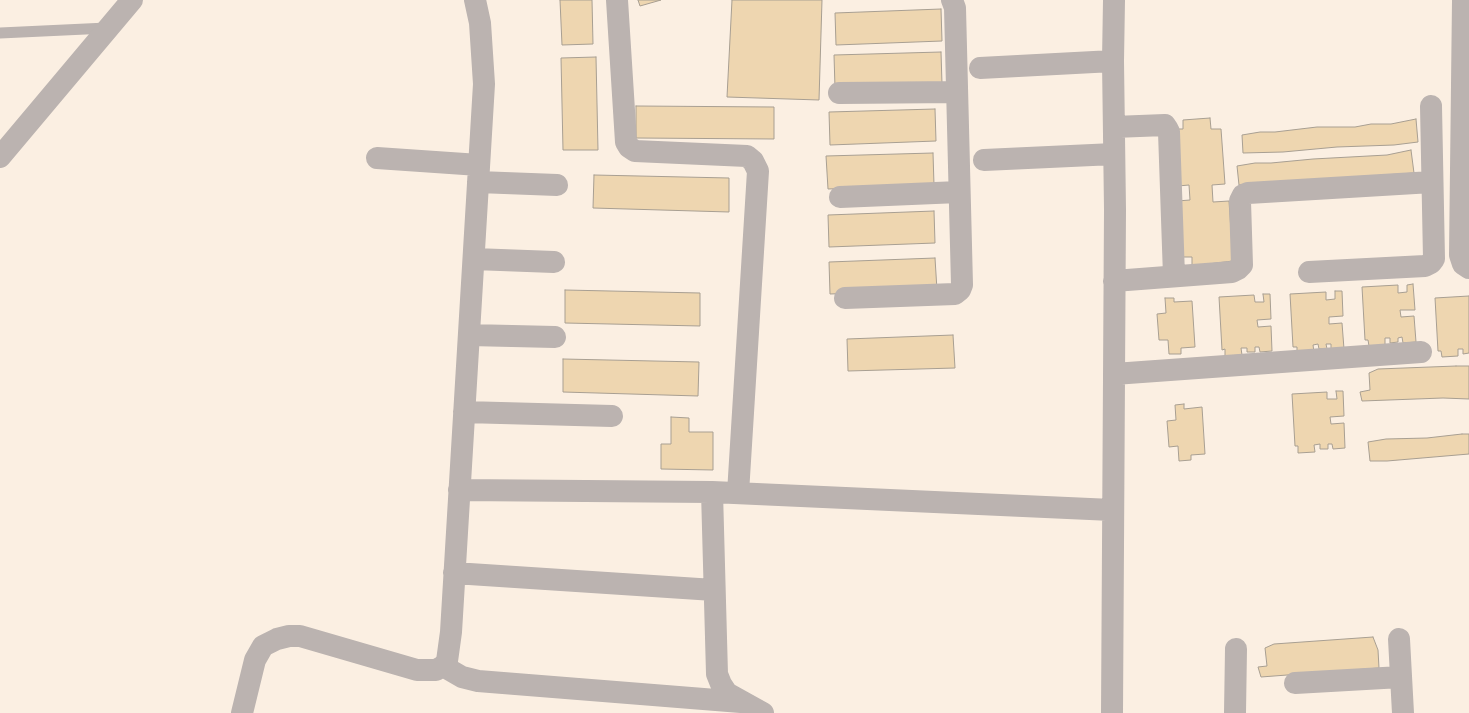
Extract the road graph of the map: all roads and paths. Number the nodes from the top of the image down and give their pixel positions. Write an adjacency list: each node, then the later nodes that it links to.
1 (132, 0): 7 (street)
2 (476, 0): 19 (street)
3 (618, 0): 39 (street)
4 (952, 0): 11 (street)
5 (1114, 0): 9 (street)
6 (1463, 0): 26 (street)
7 (109, 28): 8 (lane); 16 (street)
8 (0, 33)
9 (1113, 61): 10 (street); 14 (street)
10 (980, 68)
11 (957, 92): 12 (street); 22 (street)
12 (840, 93)
13 (1431, 106): 20 (street)
14 (1114, 127): 15 (street); 28 (street)
15 (1114, 154): 18 (street); 29 (street)
16 (0, 157)
17 (377, 158): 19 (street)
18 (984, 160)
19 (479, 174): 21 (street); 24 (street)
20 (1432, 182): 27 (street); 28 (street)
21 (557, 185)
22 (959, 192): 23 (street); 30 (street)
23 (840, 197)
24 (474, 259): 25 (street); 31 (street)
25 (554, 262)
26 (1469, 268)
27 (1309, 272)
28 (1174, 276): 29 (street)
29 (1114, 281): 34 (street)
30 (846, 298)
31 (469, 335): 32 (street); 35 (street)
32 (555, 337)
33 (1421, 352): 34 (street)
34 (1114, 374): 40 (street)
35 (464, 412): 36 (street); 37 (street)
36 (612, 416)
37 (460, 490): 38 (street); 41 (street)
38 (712, 492): 39 (street); 42 (street)
39 (738, 493): 40 (street)
40 (1112, 510): 51 (street)
41 (454, 574): 42 (street); 45 (street)
42 (714, 590): 48 (street)
43 (1399, 638): 46 (street)
44 (1236, 649): 52 (street)
45 (443, 666): 48 (street); 49 (street)
46 (1401, 677): 47 (street); 53 (street)
47 (1295, 683)
48 (741, 702): 50 (street)
49 (242, 713)
50 (763, 713)
51 (1112, 713)
52 (1235, 713)
53 (1403, 713)

